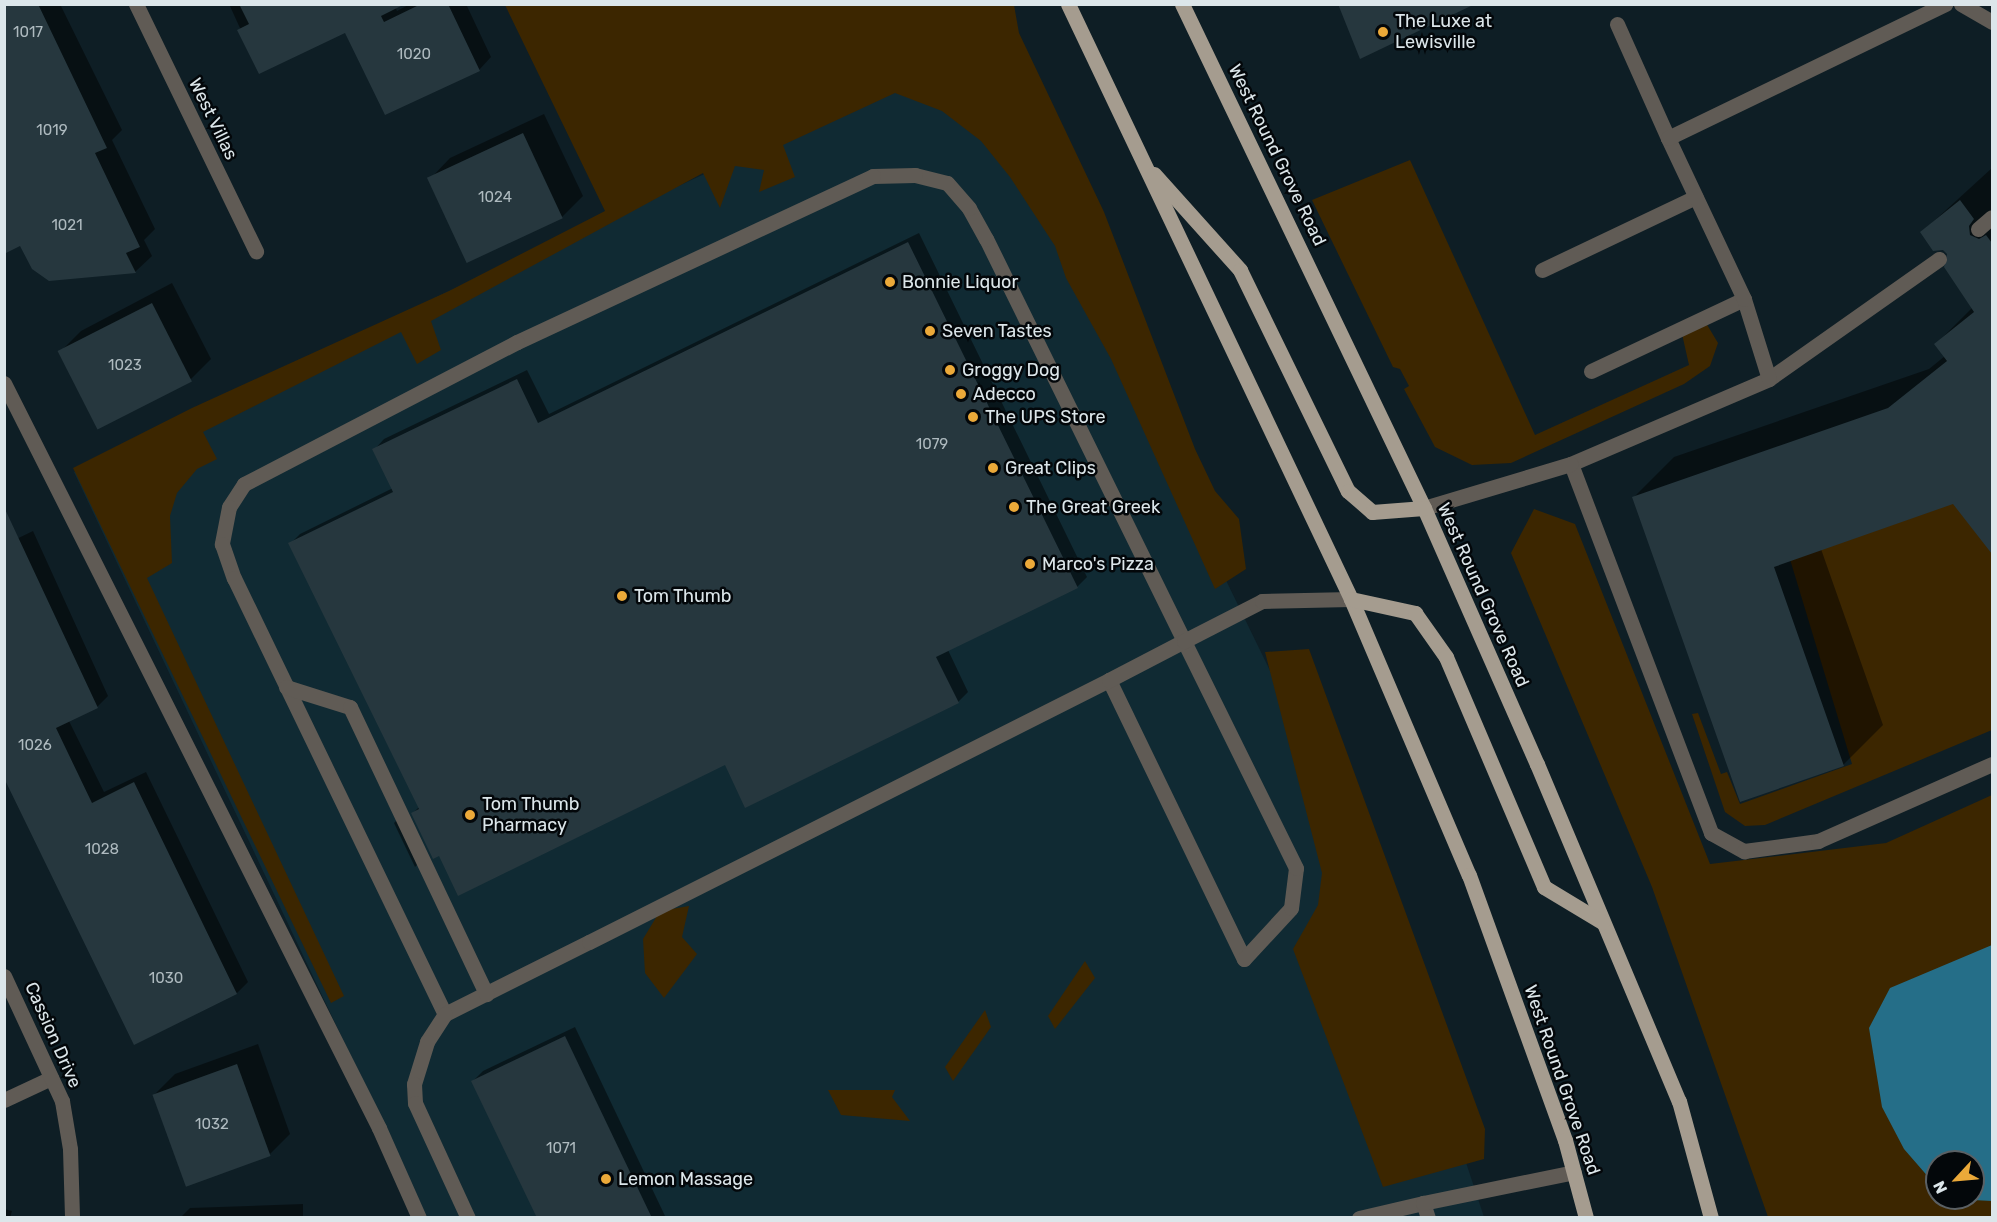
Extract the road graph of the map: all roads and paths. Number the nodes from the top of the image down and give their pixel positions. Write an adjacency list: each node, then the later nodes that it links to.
1 (136, 4): 13 (street, West Villas)
2 (1068, 4): 9 (main road, West Round Grove Road)
3 (1182, 4): 21 (main road, West Round Grove Road)
4 (1945, 4): 8 (street)
5 (1961, 4): 6 (street)
6 (1992, 22)
7 (1617, 24): 8 (street)
8 (1668, 138): 10 (street)
9 (1142, 159): 21 (main road); 22 (main road, West Round Grove Road)
10 (1696, 197): 15 (street); 16 (street)
11 (1992, 217): 12 (street)
12 (1978, 229)
13 (256, 252)
14 (1939, 259): 18 (street)
15 (1542, 270)
16 (1744, 300): 17 (street); 18 (street)
17 (1591, 370)
18 (1769, 379): 20 (street)
19 (4, 382): 36 (street)
20 (1571, 464): 21 (street); 26 (street)
21 (1424, 508): 27 (main road, West Round Grove Road)
22 (1351, 599): 23 (street); 27 (main road); 33 (main road, West Round Grove Road)
23 (1184, 641): 24 (street); 24 (street); 25 (street)
24 (1109, 680): 29 (street)
25 (286, 687): 29 (street); 30 (street)
26 (1992, 765)
27 (1602, 922): 40 (main road, West Round Grove Road)
28 (4, 976): 31 (street, Cassion Drive)
29 (486, 994): 30 (street)
30 (445, 1014): 37 (street)
31 (51, 1078): 32 (street); 35 (street, Cassion Drive)
32 (4, 1100)
33 (1574, 1172): 34 (street); 39 (main road, West Round Grove Road)
34 (1425, 1210): 38 (street)
35 (72, 1218)
36 (419, 1218)
37 (468, 1218)
38 (1359, 1218)
39 (1586, 1218)
40 (1711, 1218)

